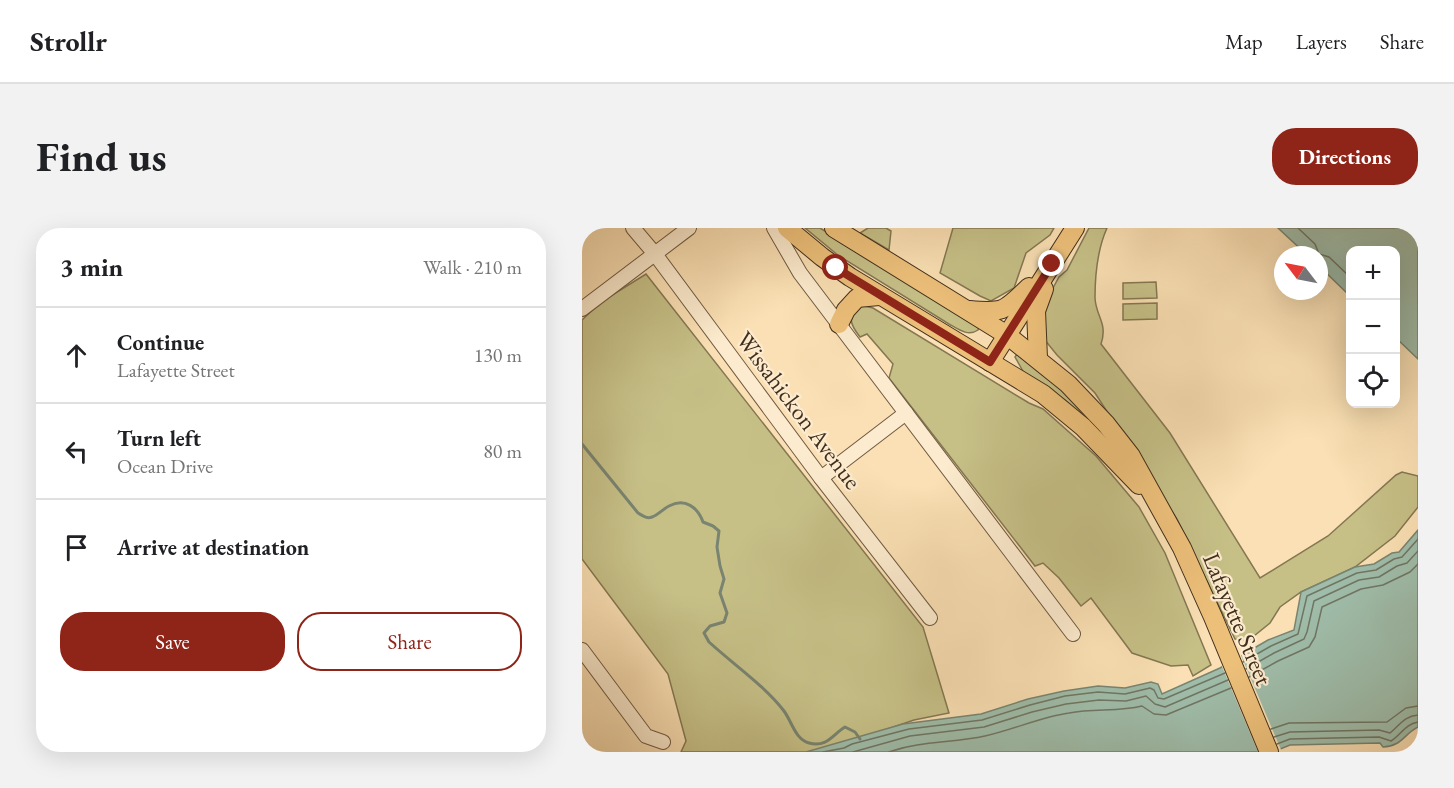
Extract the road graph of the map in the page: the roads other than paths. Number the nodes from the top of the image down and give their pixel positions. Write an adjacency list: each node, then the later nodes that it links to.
1 (633, 228): 7 (street, Wissahickon Avenue)
2 (689, 228): 7 (street)
3 (774, 228): 12 (street)
4 (787, 228): 9 (main road, Lafayette Street)
5 (834, 228): 11 (main road, Lafayette Street)
6 (1075, 228): 8 (main road)
7 (655, 254): 10 (street); 17 (street, Wissahickon Avenue)
8 (1052, 264): 11 (main road); 13 (main road); 14 (main road)
9 (879, 296): 12 (main road); 15 (main road, Lafayette Street)
10 (582, 309)
11 (965, 309): 13 (main road, Lafayette Street)
12 (839, 324): 16 (street)
13 (1007, 335): 14 (main road, Lafayette Street); 15 (main road)
14 (1038, 358): 18 (main road, Lafayette Street)
15 (990, 362): 18 (main road, Lafayette Street)
16 (906, 413): 17 (street); 20 (street)
17 (820, 478): 19 (street, Wissahickon Avenue)
18 (1159, 507): 23 (main road, Lafayette Street)
19 (930, 618)
20 (1073, 634)
21 (582, 650): 22 (street)
22 (663, 741)
23 (1269, 752)

